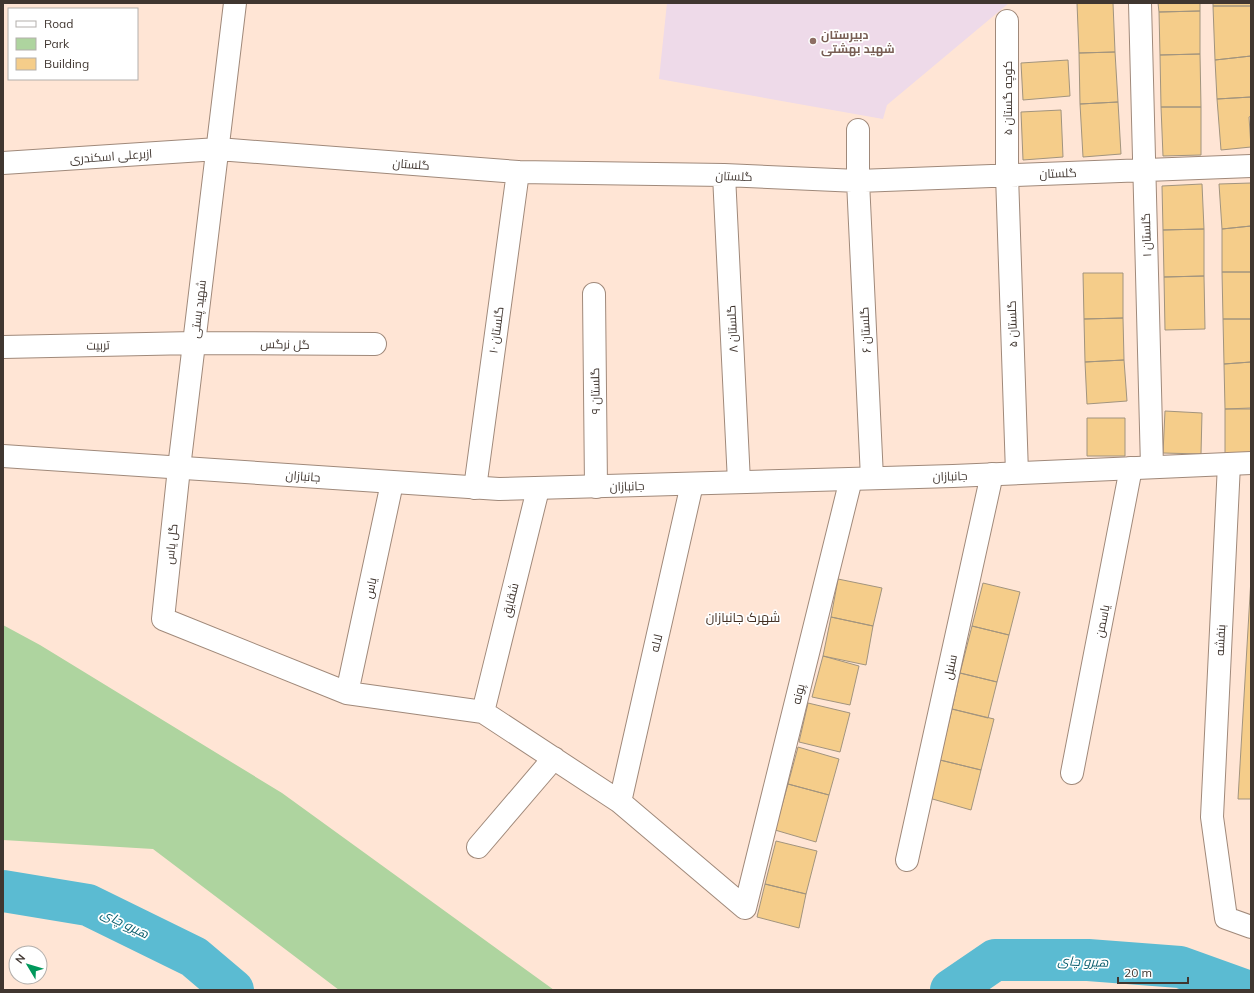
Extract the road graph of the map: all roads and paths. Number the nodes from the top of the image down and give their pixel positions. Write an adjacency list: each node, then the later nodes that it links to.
1 (235, 3): 5 (street, شهید پستی)
2 (1140, 3): 8 (street, گلستان ۱)
3 (1007, 21): 11 (street, کوچه گستان ۵)
4 (858, 130): 12 (street, گلستان ۶)
5 (218, 149): 6 (street, ازبرعلی اسکندری); 9 (street, گلستان); 14 (street, شهید پستی)
6 (3, 163)
7 (1251, 166): 8 (street, گلستان)
8 (1144, 170): 11 (street, گلستان); 20 (street, گلستان ۱)
9 (518, 172): 10 (street, گلستان); 30 (street, گلستان ۱۰)
10 (724, 175): 12 (street, گلستان); 26 (street, گلستان ۸)
11 (1007, 175): 12 (street, گلستان); 23 (street, گلستان ۵)
12 (858, 181): 25 (street, گلستان ۶)
13 (594, 294): 29 (street, گلستان ۹)
14 (194, 343): 15 (street, گل نرگس); 16 (street, تربیت); 21 (street, شهید پستی)
15 (375, 344)
16 (3, 348)
17 (3, 456): 21 (street, جانبازان)
18 (1251, 463): 19 (street, جانبازان)
19 (1229, 464): 20 (street, جانبازان); 39 (street, بنفشه)
20 (1152, 467): 22 (street, جانبازان)
21 (179, 468): 27 (street, جانبازان); 32 (street, گل یاس)
22 (1131, 468): 23 (street, جانبازان); 35 (street, یاسمن)
23 (1017, 473): 24 (street, جانبازان)
24 (992, 474): 25 (street, جانبازان); 38 (street, سنبل)
25 (861, 479): 26 (street, جانبازان); 36 (street, پونه)
26 (740, 482): 28 (street, جانبازان)
27 (392, 483): 30 (street, جانبازان); 32 (street, یاس)
28 (692, 484): 29 (street, جانبازان); 36 (street, لاله)
29 (596, 487): 31 (street, جانبازان)
30 (475, 488): 31 (street, جانبازان)
31 (538, 488): 33 (street, شقایق)
32 (348, 694): 33 (street)
33 (483, 712): 34 (street)
34 (554, 758): 36 (street); 37 (street)
35 (1072, 773)
36 (620, 802)
37 (478, 848)
38 (907, 860)
39 (1251, 927)

